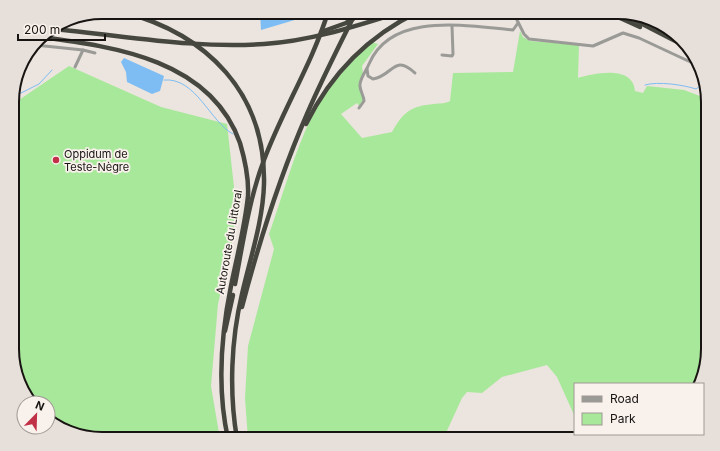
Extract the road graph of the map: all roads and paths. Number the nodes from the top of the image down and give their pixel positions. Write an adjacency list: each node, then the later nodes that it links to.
1 (148, 19): 27 (highway, Autoroute du Littoral)
2 (326, 19): 28 (highway)
3 (352, 19): 26 (highway)
4 (354, 19): 15 (highway)
5 (378, 19): 15 (highway)
6 (405, 19): 26 (highway)
7 (516, 19): 10 (street)
8 (624, 20): 14 (highway)
9 (636, 21): 14 (highway)
10 (518, 23): 11 (street); 21 (street)
11 (452, 26): 20 (street); 23 (street)
12 (60, 30): 15 (highway)
13 (48, 38): 28 (highway, Autoroute du Littoral)
14 (671, 40): 16 (highway)
15 (164, 41)
16 (676, 42)
17 (40, 46): 18 (street)
18 (83, 50): 19 (street); 22 (street)
19 (95, 53)
20 (442, 55)
21 (691, 62)
22 (75, 67)
23 (367, 68): 24 (street); 25 (street)
24 (415, 73)
25 (359, 108)
26 (291, 154): 27 (highway)
27 (238, 318): 30 (highway, Autoroute du Littoral)
28 (224, 335): 29 (highway, Autoroute du Littoral)
29 (227, 432)
30 (236, 432)

